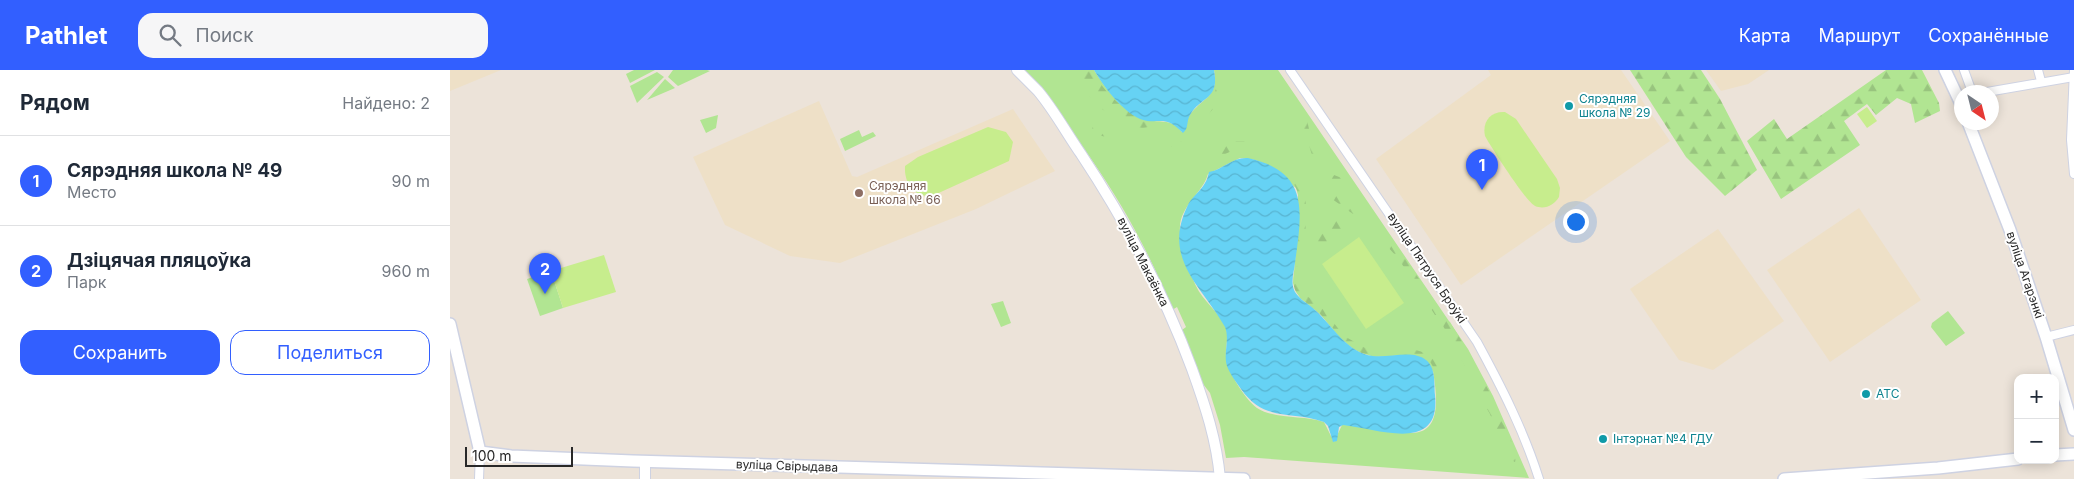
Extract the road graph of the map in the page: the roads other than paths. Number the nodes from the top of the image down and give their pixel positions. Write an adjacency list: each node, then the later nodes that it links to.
1 (1017, 70): 24 (street, вуліца Макаёнка)
2 (1290, 70): 26 (street, вуліца Пятруся Броўкі)
3 (1945, 70): 9 (main road)
4 (1964, 70): 8 (street)
5 (2038, 70): 7 (street)
6 (2074, 75): 7 (street); 12 (street)
7 (2041, 81): 10 (street)
8 (1969, 85)
9 (1954, 87)
10 (1999, 90)
11 (1971, 130): 15 (main road, вуліца Агарэнкі)
12 (2074, 174)
13 (450, 324): 17 (main road)
14 (2074, 330): 15 (street)
15 (2046, 337): 16 (main road, вуліца Агарэнкі)
16 (2074, 430)
17 (480, 452): 21 (main road, вуліца Свірыдава); 22 (street)
18 (2074, 454): 19 (main road)
19 (2059, 455)
20 (2014, 459): 27 (main road)
21 (645, 462): 23 (street); 24 (main road, вуліца Свірыдава)
22 (479, 479)
23 (644, 479)
24 (1220, 479): 25 (main road, вуліца Свірыдава)
25 (1244, 479)
26 (1539, 479)
27 (1784, 479)

